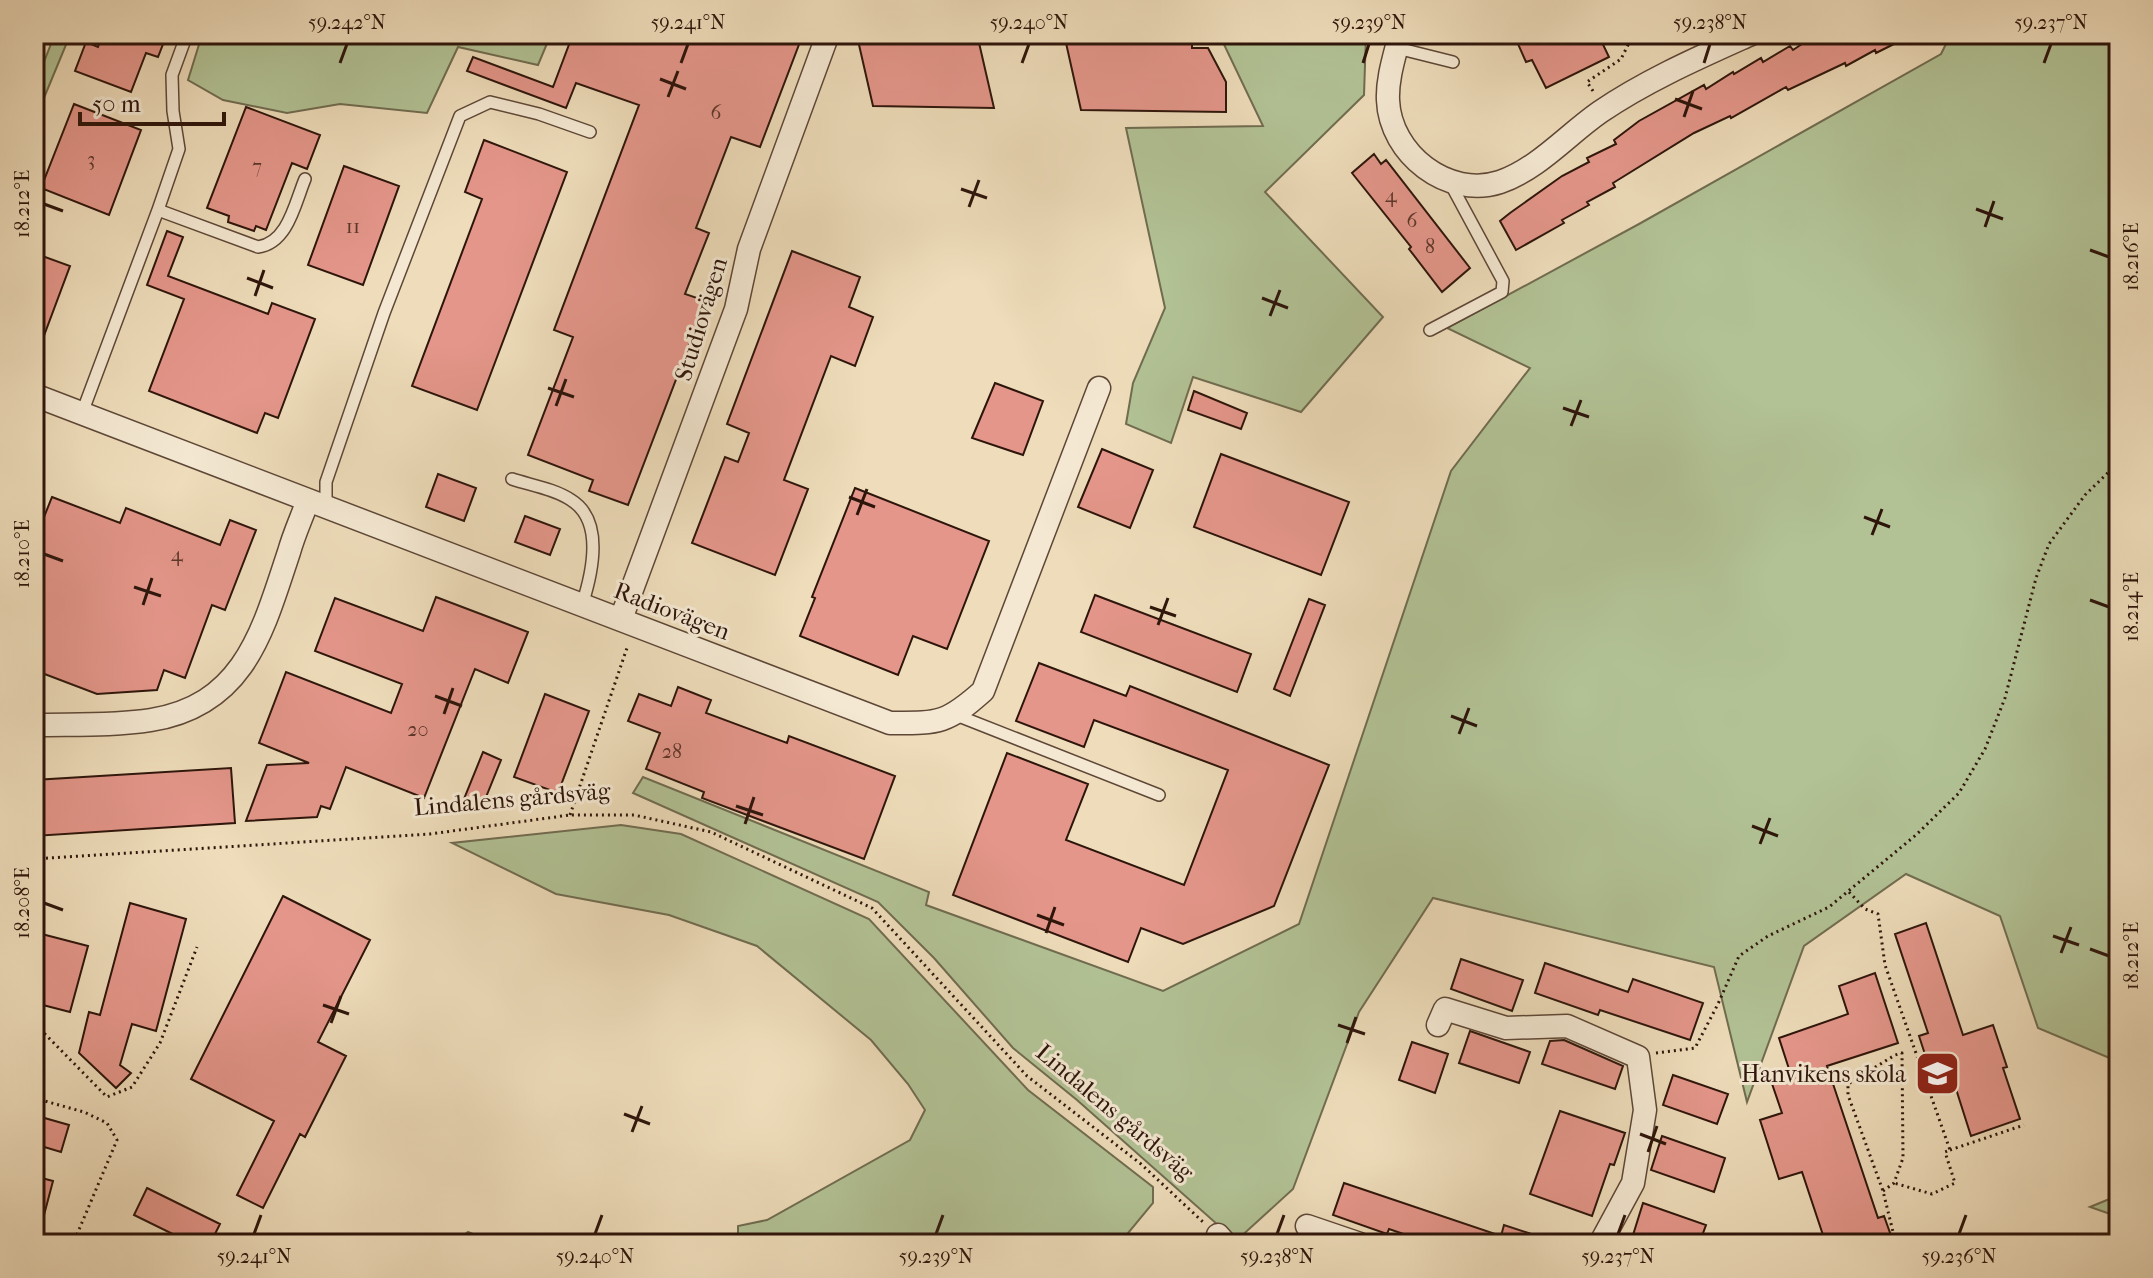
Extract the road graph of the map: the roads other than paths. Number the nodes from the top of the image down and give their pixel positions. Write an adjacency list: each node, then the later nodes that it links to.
1 (187, 34): 9 (lane)
2 (828, 34): 17 (street, Studiovägen)
3 (1751, 34): 8 (street)
4 (1398, 41): 5 (lane); 8 (street)
5 (1453, 62)
6 (590, 132): 15 (lane)
7 (305, 179): 9 (lane)
8 (1449, 180): 10 (lane)
9 (158, 210): 13 (lane)
10 (1430, 330)
11 (1099, 388): 18 (street)
12 (34, 395): 13 (street, Radiovägen)
13 (82, 413): 15 (street, Radiovägen)
14 (512, 479): 16 (lane)
15 (317, 503): 16 (street, Radiovägen); 19 (street)
16 (582, 605): 17 (street, Radiovägen)
17 (621, 619): 18 (street, Radiovägen)
18 (956, 715): 20 (lane)
19 (34, 725)
20 (1159, 795)
21 (1442, 1017): 24 (street)
22 (1307, 1226): 23 (street)
23 (1360, 1244)
24 (1600, 1244)

